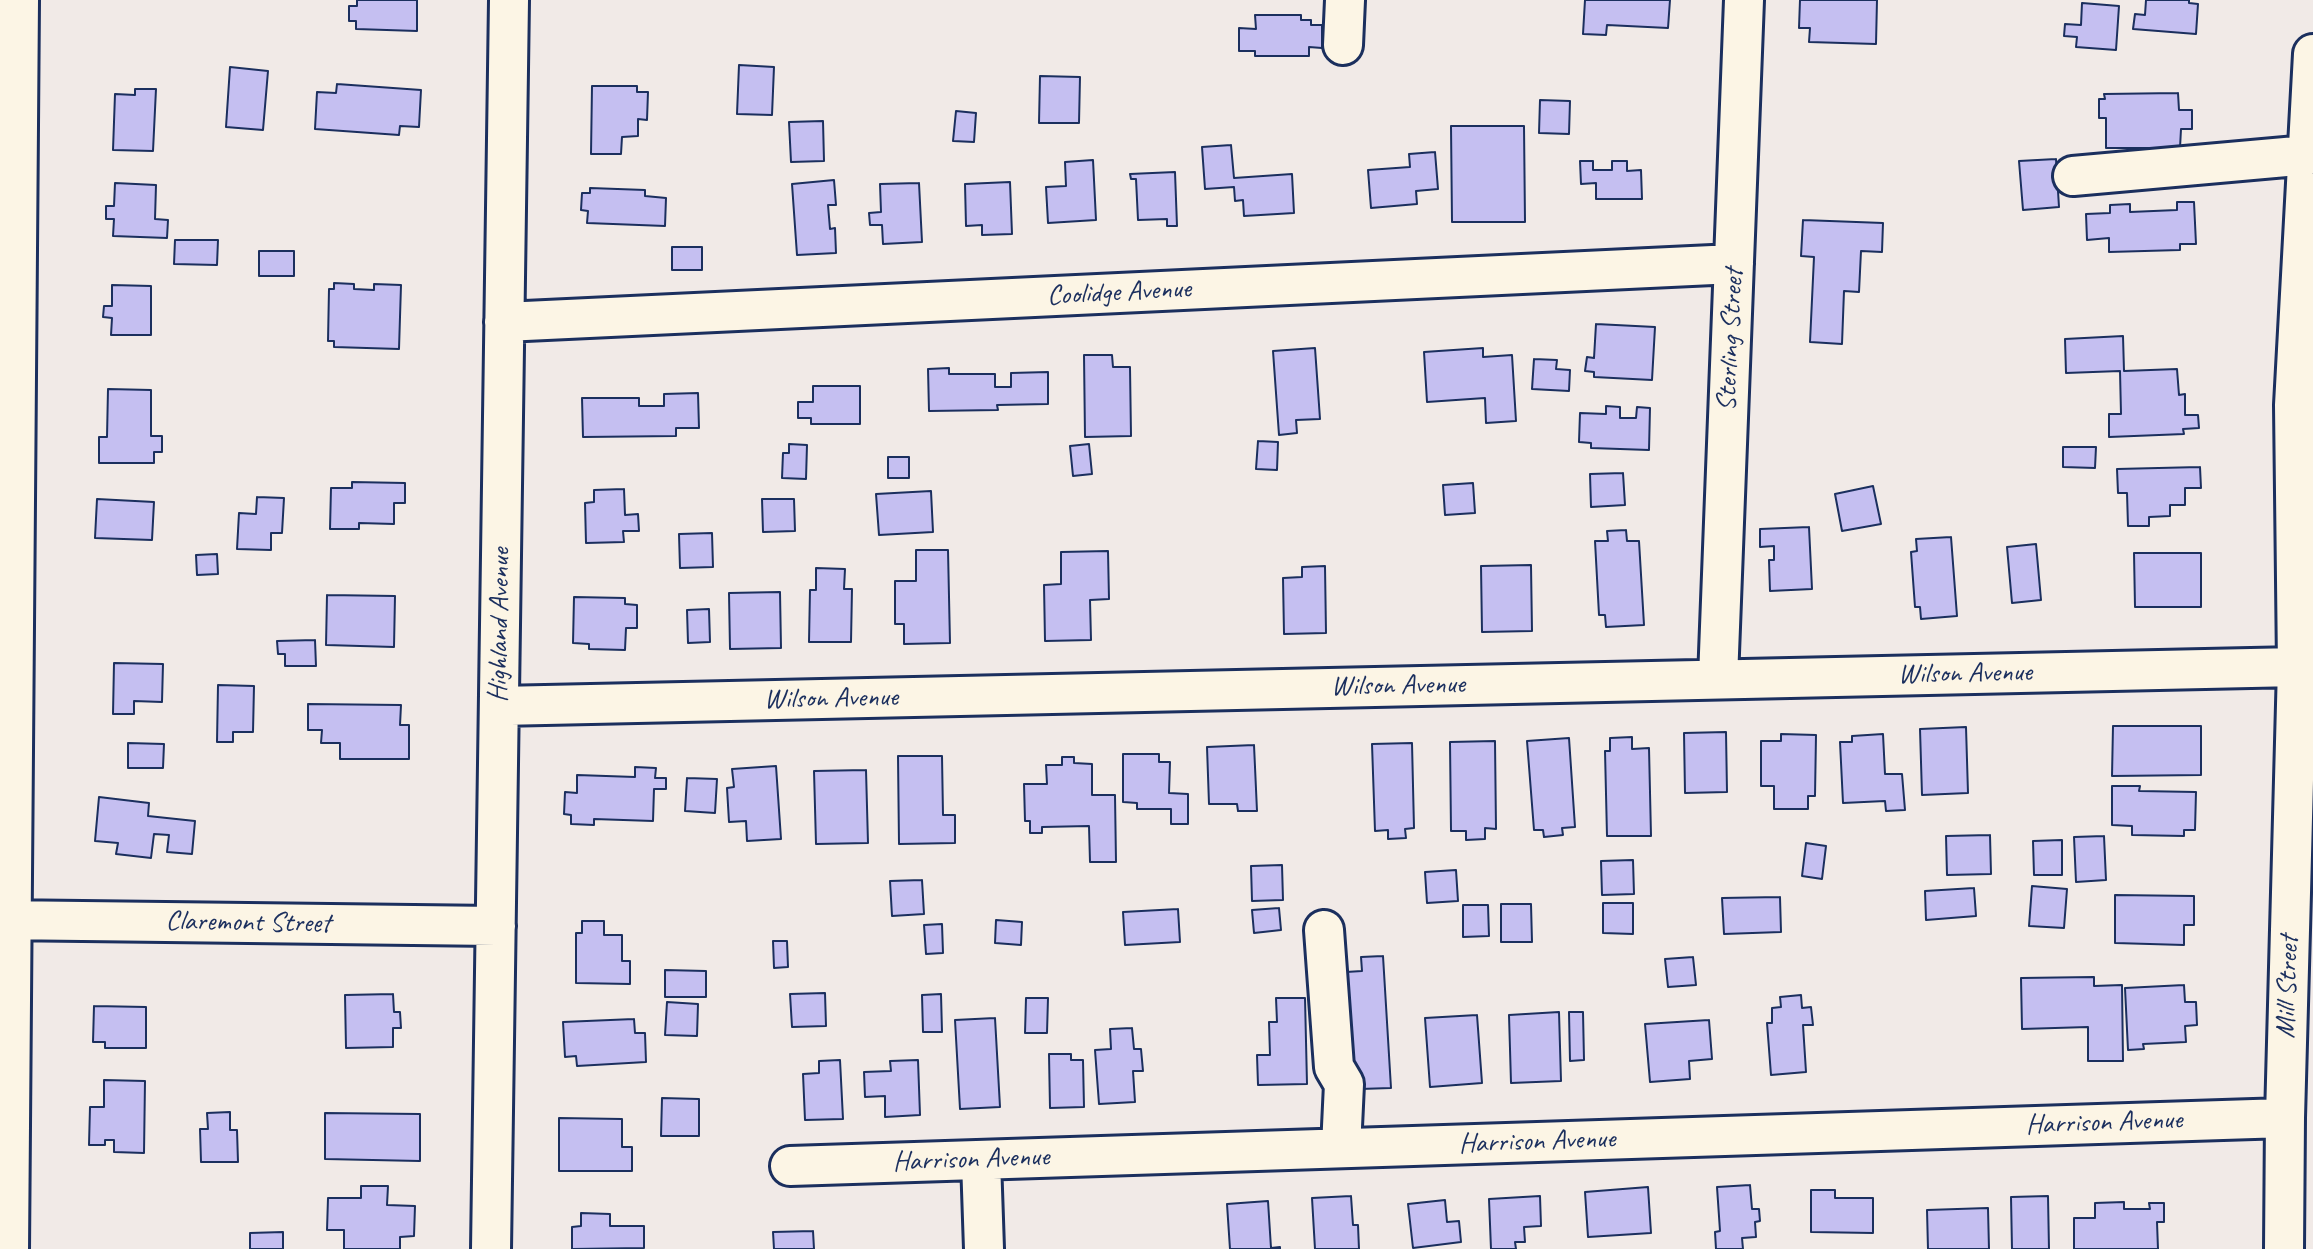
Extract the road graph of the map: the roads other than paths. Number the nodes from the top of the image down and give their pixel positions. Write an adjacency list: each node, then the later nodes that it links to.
1 (19, 0): 12 (street)
2 (509, 0): 10 (street, Highland Avenue)
3 (1345, 0): 5 (street)
4 (1744, 0): 9 (street, Sterling Street)
5 (1343, 45)
6 (2313, 54): 7 (street, Mill Street)
7 (2308, 155): 8 (street); 11 (street, Mill Street)
8 (2073, 176)
9 (1734, 264): 10 (street, Coolidge Avenue); 14 (street, Sterling Street)
10 (504, 322): 15 (street, Highland Avenue)
11 (2304, 405): 13 (street, Mill Street)
12 (8, 436): 16 (street)
13 (2297, 667): 14 (street, Wilson Avenue); 19 (street, Mill Street)
14 (1718, 680): 15 (street, Wilson Avenue)
15 (499, 706): 17 (street, Highland Avenue)
16 (6, 920): 17 (street, Claremont Street); 23 (street)
17 (496, 926): 24 (street, Highland Avenue)
18 (1324, 930): 20 (street)
19 (2285, 1118): 20 (street, Harrison Avenue); 26 (street, Mill Street)
20 (1341, 1148): 21 (street, Harrison Avenue)
21 (981, 1160): 22 (street, Harrison Avenue); 25 (street)
22 (790, 1166)
23 (9, 1249)
24 (491, 1249)
25 (985, 1249)
26 (2284, 1249)

